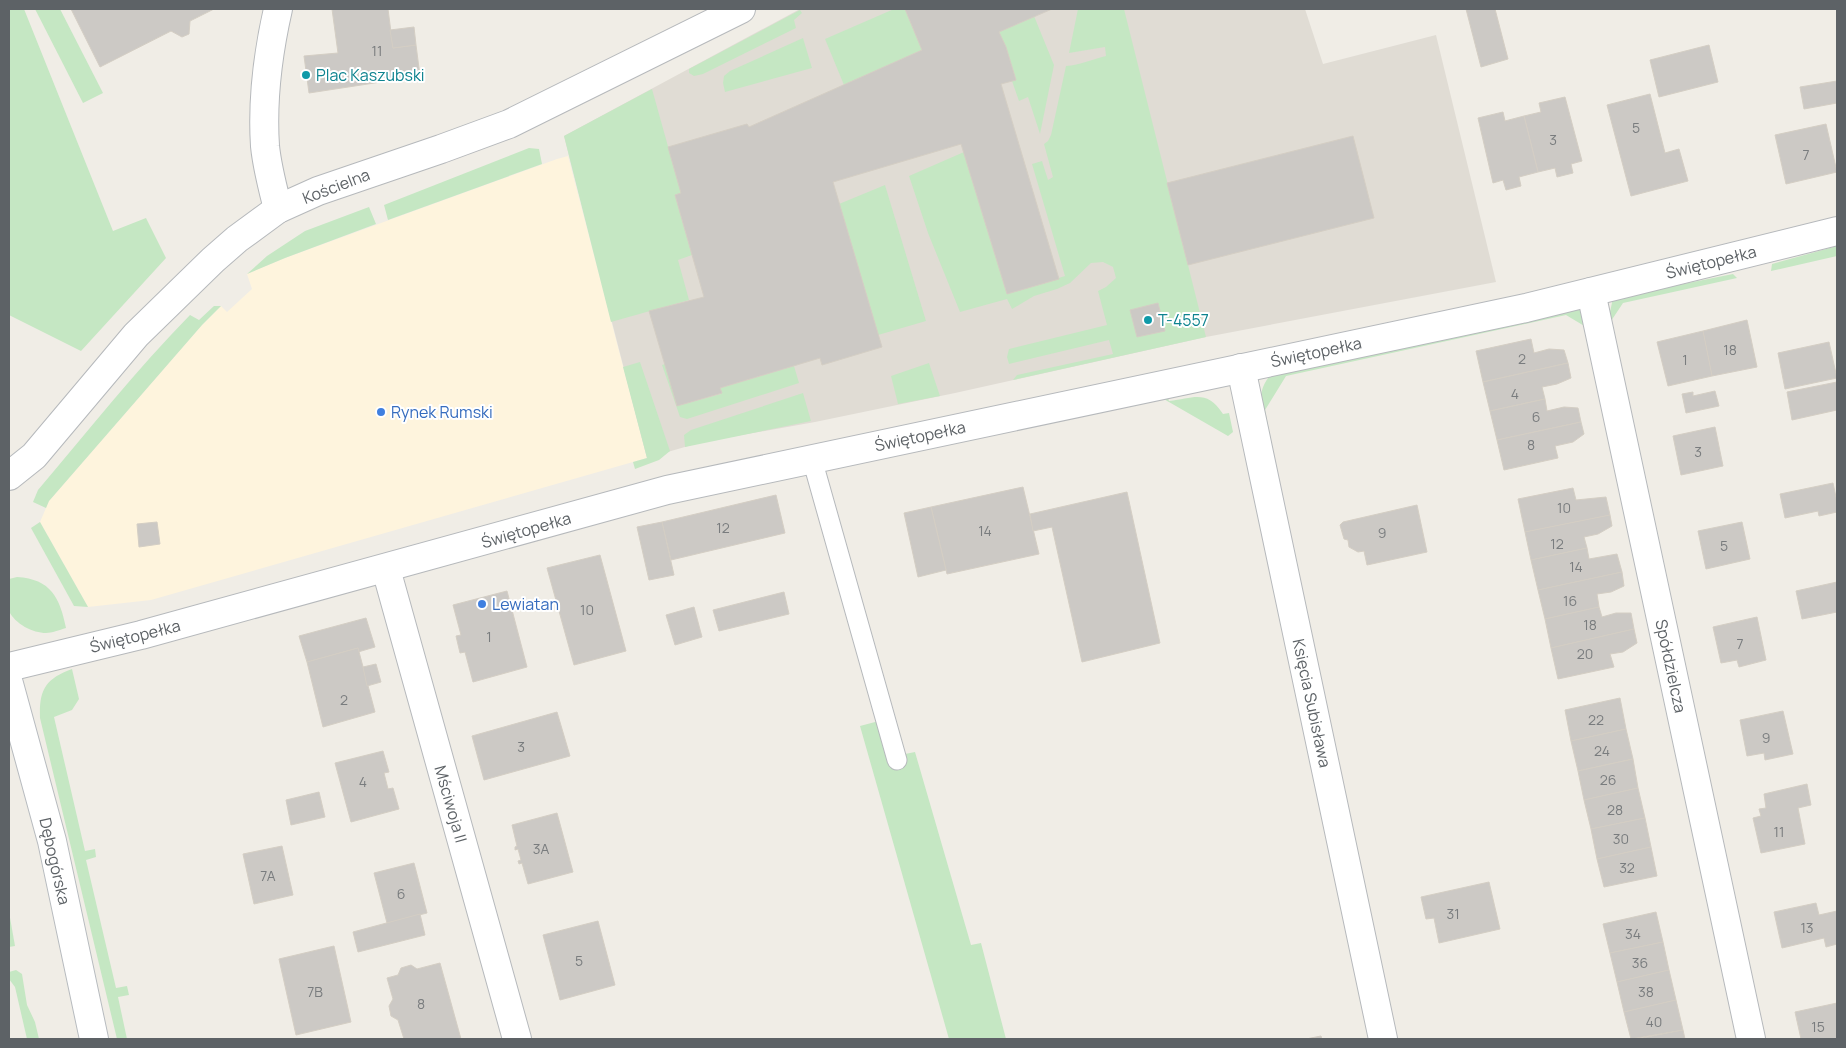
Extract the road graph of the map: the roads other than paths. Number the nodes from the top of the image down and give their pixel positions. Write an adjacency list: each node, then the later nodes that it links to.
1 (278, 9): 3 (street)
2 (741, 9): 3 (street, Kościelna)
3 (278, 209): 8 (street, Kościelna)
4 (1837, 231): 5 (street, Świętopełka)
5 (1591, 292): 6 (street, Świętopełka); 16 (street, Spółdzielcza)
6 (1241, 368): 7 (street, Świętopełka); 15 (street, Księcia Subisława)
7 (812, 459): 9 (street, Świętopełka); 12 (lane)
8 (9, 476)
9 (386, 569): 10 (street, Świętopełka); 14 (street, Mściwoja II)
10 (9, 667)
11 (9, 684): 13 (street, Dębogórska)
12 (897, 760)
13 (94, 1039)
14 (517, 1039)
15 (1383, 1039)
16 (1751, 1039)

